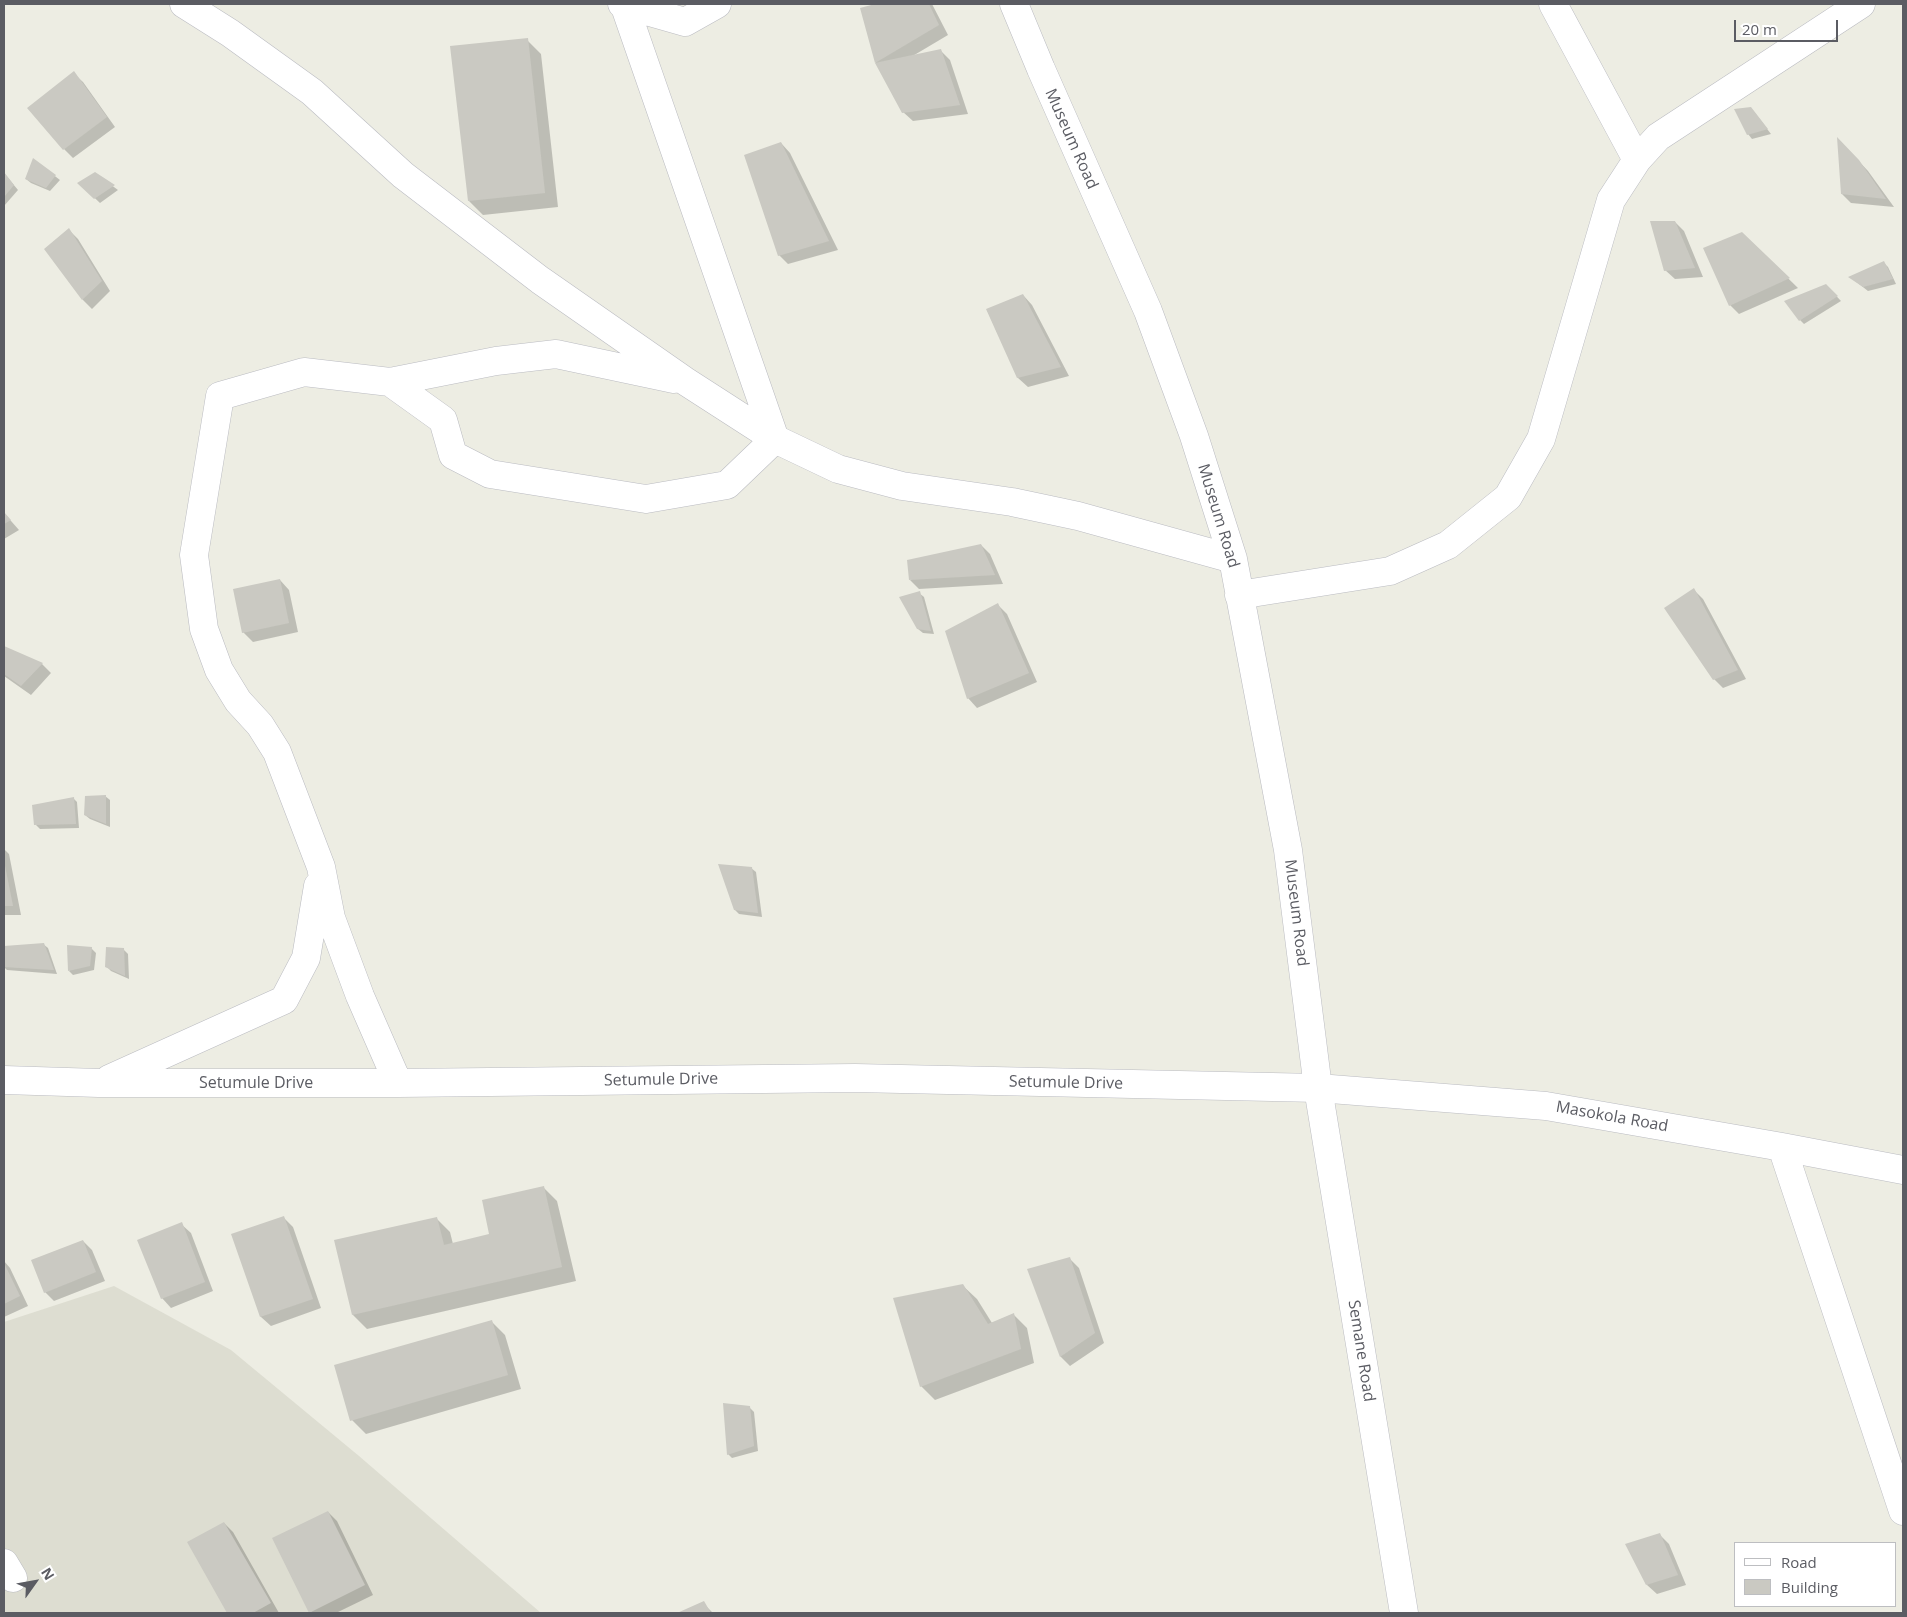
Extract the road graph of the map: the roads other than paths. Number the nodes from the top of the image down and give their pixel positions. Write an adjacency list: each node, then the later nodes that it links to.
1 (184, 4): 8 (street)
2 (623, 4): 3 (street); 10 (street)
3 (717, 4)
4 (1014, 4): 11 (street, Museum Road)
5 (1553, 4): 7 (street)
6 (1861, 4): 7 (street)
7 (1637, 160): 12 (street)
8 (685, 381): 9 (street); 10 (street)
9 (390, 382): 10 (street); 13 (street)
10 (775, 439): 11 (street)
11 (1233, 559): 12 (street, Museum Road)
12 (1239, 594): 17 (street, Museum Road)
13 (321, 867): 15 (street); 16 (street)
14 (4, 1080): 15 (street, Setumule Drive)
15 (99, 1083): 16 (street, Setumule Drive)
16 (398, 1083): 17 (street, Setumule Drive)
17 (1318, 1088): 18 (street, Masokola Road); 21 (street, Semane Road)
18 (1782, 1147): 19 (street, Masokola Road); 20 (street)
19 (1903, 1170)
20 (1903, 1511)
21 (1404, 1613)

